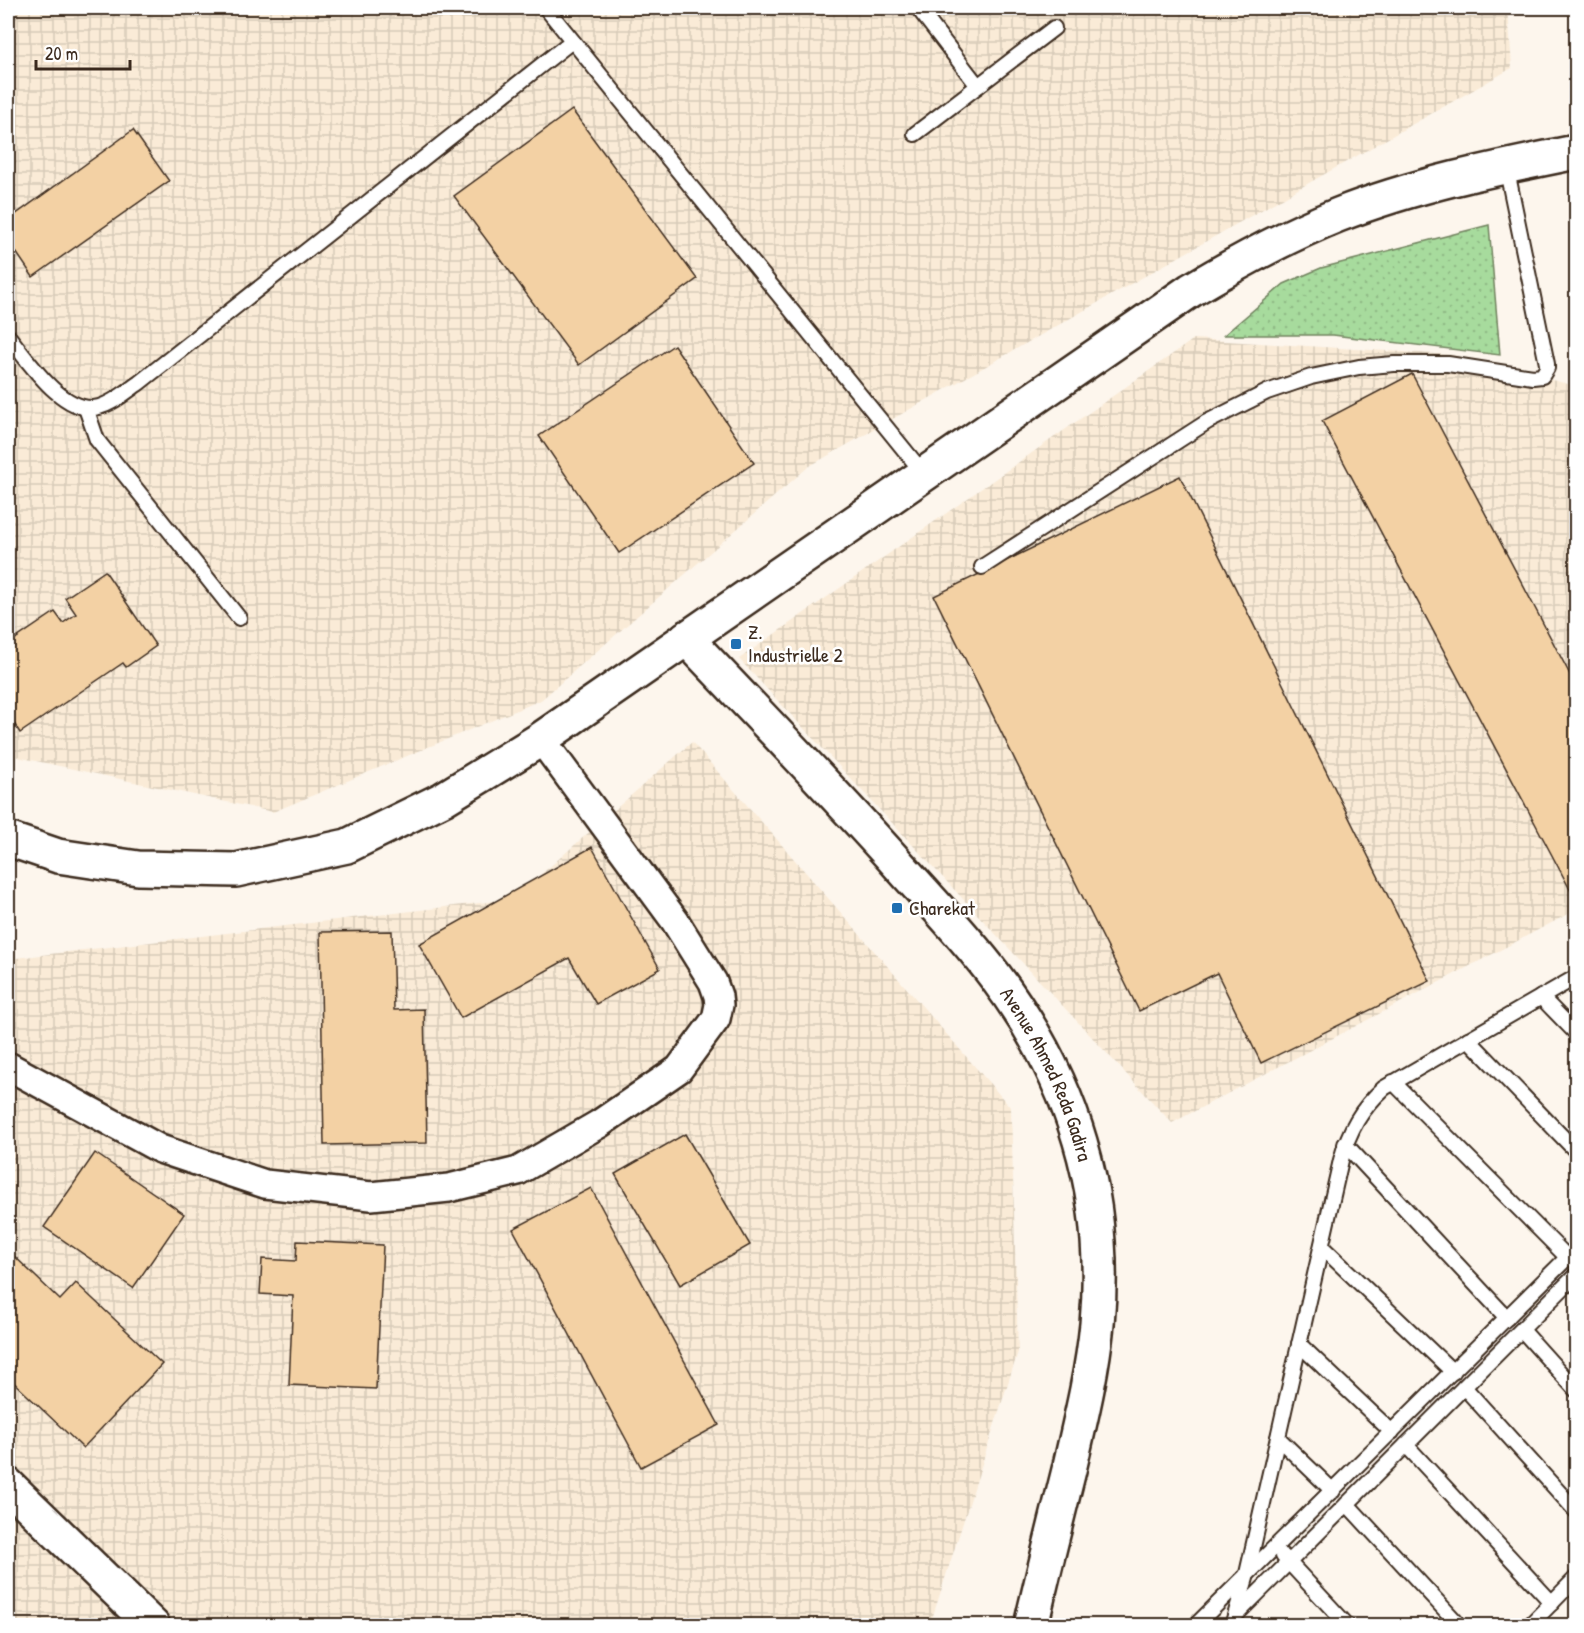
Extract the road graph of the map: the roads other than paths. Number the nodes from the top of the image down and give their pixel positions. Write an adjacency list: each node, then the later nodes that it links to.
1 (546, 8): 4 (lane)
2 (918, 8): 5 (lane)
3 (1054, 28): 5 (lane)
4 (572, 41): 10 (lane); 11 (lane)
5 (978, 86): 6 (lane)
6 (915, 134)
7 (1576, 152): 8 (main road)
8 (1506, 166): 11 (main road); 12 (lane)
9 (8, 336): 10 (lane)
10 (86, 408): 13 (lane)
11 (924, 474): 14 (main road)
12 (982, 567)
13 (239, 618)
14 (686, 638): 15 (main road); 48 (main road, Avenue Ahmed Reda Gadira)
15 (541, 739): 16 (main road); 21 (street)
16 (8, 839)
17 (1576, 977): 18 (lane)
18 (1541, 997): 19 (lane); 20 (lane)
19 (1576, 1033)
20 (1468, 1039): 22 (lane); 24 (lane)
21 (8, 1066)
22 (1393, 1082): 23 (lane); 26 (lane)
23 (1345, 1144): 25 (lane); 28 (lane)
24 (1576, 1150)
25 (1322, 1247): 30 (lane); 31 (lane)
26 (1572, 1254): 28 (lane)
27 (1576, 1275): 29 (lane)
28 (1508, 1318): 31 (lane)
29 (1522, 1330): 32 (lane); 33 (lane)
30 (1299, 1344): 34 (lane); 35 (lane)
31 (1453, 1372): 34 (lane)
32 (1464, 1388): 36 (lane); 40 (lane)
33 (1576, 1390)
34 (1392, 1432): 38 (lane)
35 (1278, 1438): 38 (lane); 43 (lane)
36 (1406, 1445): 39 (lane); 45 (lane)
37 (8, 1485): 47 (main road)
38 (1333, 1491): 41 (lane)
39 (1347, 1504): 42 (lane); 51 (lane)
40 (1576, 1511)
41 (1275, 1548): 42 (lane); 43 (lane)
42 (1288, 1562): 46 (lane); 50 (lane)
43 (1246, 1578): 46 (lane); 49 (lane)
44 (1576, 1578): 45 (lane)
45 (1552, 1603): 52 (lane)
46 (1231, 1624)
47 (153, 1626)
48 (1031, 1626)
49 (1196, 1626)
50 (1348, 1626)
51 (1460, 1626)
52 (1529, 1626)

